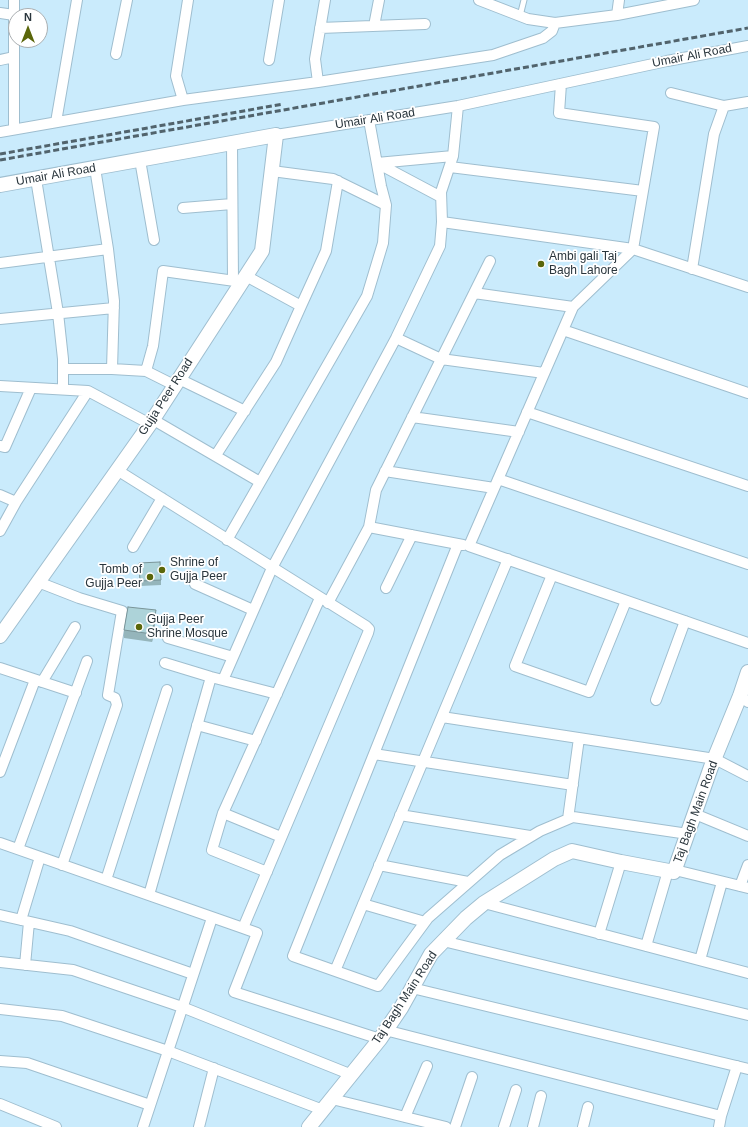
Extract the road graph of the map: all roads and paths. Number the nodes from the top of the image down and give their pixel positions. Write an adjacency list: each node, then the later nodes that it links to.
1 (77, 0): 32 (street)
2 (127, 0): 20 (street)
3 (188, 0): 27 (street)
4 (279, 0): 23 (street)
5 (325, 0): 17 (street)
6 (379, 0): 16 (street)
7 (479, 0): 11 (street)
8 (524, 0): 13 (lane)
9 (619, 0): 12 (street)
10 (694, 0): 12 (street)
11 (490, 2): 13 (street)
12 (617, 15): 14 (street)
13 (520, 16): 14 (street)
14 (555, 23): 24 (street)
15 (425, 24): 16 (street)
16 (374, 26): 17 (street)
17 (320, 28): 24 (street)
18 (748, 46): 25 (street, Umair Ali Road)
19 (14, 48): 21 (street)
20 (116, 54)
21 (14, 57): 22 (street); 33 (street)
22 (0, 60)
23 (269, 60)
24 (318, 82): 27 (street)
25 (561, 84): 29 (street, Umair Ali Road); 46 (street)
26 (671, 93): 30 (street)
27 (183, 100): 32 (street)
28 (748, 102): 30 (street)
29 (458, 106): 31 (street, Umair Ali Road); 37 (street)
30 (724, 106): 58 (street)
31 (369, 120): 35 (street, Umair Ali Road); 39 (street)
32 (56, 122): 33 (street)
33 (14, 130): 34 (street)
34 (0, 132)
35 (276, 135): 36 (street, Umair Ali Road); 42 (street, Gujja Peer Road)
36 (232, 143): 38 (street, Umair Ali Road); 48 (street)
37 (453, 156): 39 (street); 41 (street)
38 (140, 160): 40 (street, Umair Ali Road); 52 (street)
39 (377, 163): 47 (street); 49 (street)
40 (95, 168): 43 (street, Umair Ali Road); 53 (street)
41 (450, 168): 46 (street); 47 (street)
42 (272, 170): 44 (street); 59 (street, Gujja Peer Road)
43 (36, 179): 45 (street, Umair Ali Road); 55 (street)
44 (338, 181): 49 (street); 62 (street)
45 (0, 185)
46 (642, 191): 54 (street)
47 (441, 197): 51 (street)
48 (232, 204): 50 (street); 59 (street)
49 (386, 205): 89 (street)
50 (183, 208)
51 (442, 222): 54 (street); 68 (street)
52 (154, 240)
53 (108, 249): 55 (street); 64 (street)
54 (633, 249): 58 (street); 63 (street)
55 (49, 256): 57 (street); 65 (street)
56 (490, 261): 61 (street)
57 (0, 263)
58 (692, 269): 60 (street)
59 (240, 280): 62 (street); 72 (street); 74 (street, Gujja Peer Road)
60 (748, 287)
61 (474, 293): 63 (street); 69 (street)
62 (301, 306): 80 (street)
63 (573, 307): 67 (street)
64 (114, 308): 65 (street); 71 (street)
65 (58, 313): 66 (street); 70 (street)
66 (0, 319)
67 (563, 330): 73 (street); 79 (street)
68 (396, 338): 69 (street); 104 (street)
69 (441, 359): 73 (street); 82 (street)
70 (63, 369): 71 (street); 77 (street)
71 (112, 369): 72 (street)
72 (146, 371): 74 (street)
73 (544, 373): 81 (street)
74 (177, 382): 80 (street); 83 (street, Gujja Peer Road)
75 (0, 386): 76 (street)
76 (31, 388): 77 (street); 85 (street)
77 (62, 389): 78 (street)
78 (88, 391): 83 (street); 94 (street)
79 (748, 393)
80 (245, 411): 86 (street)
81 (527, 412): 84 (street); 91 (street)
82 (412, 417): 84 (street); 88 (street)
83 (151, 421): 86 (street); 87 (street, Gujja Peer Road)
84 (519, 432): 90 (street)
85 (0, 446)
86 (216, 455): 89 (street)
87 (117, 470): 93 (street); 106 (street, Gujja Peer Road)
88 (385, 471): 90 (street); 95 (street)
89 (260, 482): 98 (street)
90 (496, 483): 100 (street); 103 (street)
91 (748, 486)
92 (0, 495): 94 (street)
93 (162, 498): 98 (street); 101 (street)
94 (16, 502): 96 (street)
95 (369, 527): 97 (street); 109 (street)
96 (0, 531)
97 (412, 535): 99 (street); 108 (street)
98 (227, 540): 104 (street)
99 (458, 544): 100 (street); 134 (street)
100 (469, 546): 102 (street)
101 (133, 547)
102 (508, 559): 105 (street); 130 (street)
103 (748, 564)
104 (272, 568): 109 (street); 111 (street)
105 (552, 575): 110 (street); 110 (street)
106 (38, 582): 114 (street, Gujja Peer Road); 152 (street)
107 (195, 584): 111 (street)
108 (386, 588)
109 (324, 600): 127 (street); 147 (street)
110 (626, 601): 112 (street)
111 (253, 610): 117 (street)
112 (685, 622): 116 (street); 129 (street)
113 (75, 626): 124 (street)
114 (1, 632)
115 (168, 638): 117 (street)
116 (748, 643)
117 (233, 657): 123 (street)
118 (87, 661): 126 (street)
119 (166, 663): 122 (street)
120 (0, 668): 124 (street)
121 (748, 672): 128 (street, Taj Bagh Main Road)
122 (211, 677): 123 (street); 131 (street)
123 (223, 680): 127 (street)
124 (39, 681): 126 (street); 137 (street)
125 (167, 690): 157 (street)
126 (76, 693): 149 (street)
127 (277, 694): 133 (street)
128 (744, 699): 135 (street, Taj Bagh Main Road)
129 (656, 700)
130 (442, 717): 132 (street); 136 (street)
131 (197, 725): 133 (street); 161 (street)
132 (579, 738): 135 (street); 139 (street)
133 (256, 741): 140 (street)
134 (374, 754): 136 (street); 175 (street)
135 (715, 759): 138 (street); 141 (street, Taj Bagh Main Road)
136 (423, 762): 139 (street); 142 (street)
137 (0, 772)
138 (748, 776)
139 (573, 785): 143 (street)
140 (224, 813): 147 (street); 156 (street)
141 (695, 814): 144 (street, Taj Bagh Main Road); 146 (street)
142 (400, 815): 145 (street); 153 (street)
143 (568, 819): 144 (street); 145 (street)
144 (688, 834): 155 (street, Taj Bagh Main Road)
145 (530, 836): 158 (street)
146 (748, 836)
147 (281, 837): 156 (street)
148 (0, 843): 149 (street)
149 (18, 849): 150 (street)
150 (40, 857): 152 (street); 166 (street)
151 (621, 862): 155 (street, Taj Bagh Main Road); 162 (street, Taj Bagh Main Road); 169 (street)
152 (62, 865): 157 (street)
153 (379, 865): 158 (street); 163 (street)
154 (748, 865): 160 (street)
155 (672, 871): 159 (street); 171 (street)
156 (267, 872): 168 (street)
157 (106, 880): 161 (street)
158 (468, 882): 167 (street)
159 (722, 882): 160 (street); 172 (street)
160 (744, 887)
161 (149, 895): 165 (street)
162 (484, 903): 169 (street); 170 (street, Taj Bagh Main Road)
163 (363, 904): 167 (street); 175 (street)
164 (0, 915): 166 (street)
165 (212, 918): 168 (street); 177 (street)
166 (25, 921): 174 (street); 177 (street)
167 (425, 922): 175 (street)
168 (243, 928): 182 (street)
169 (599, 934): 171 (street)
170 (443, 942): 178 (street, Taj Bagh Main Road); 181 (street)
171 (646, 946): 172 (street)
172 (700, 960): 176 (street)
173 (0, 962): 174 (street)
174 (24, 965): 179 (street)
175 (334, 971)
176 (748, 973)
177 (193, 974): 179 (street)
178 (412, 988): 182 (street, Taj Bagh Main Road); 186 (street)
179 (182, 1007): 183 (street); 189 (street)
180 (0, 1009): 183 (street)
181 (748, 1015)
182 (383, 1035): 189 (street, Taj Bagh Main Road); 198 (street)
183 (168, 1051): 187 (street); 195 (street)
184 (0, 1061): 195 (street)
185 (427, 1066): 199 (street)
186 (737, 1066): 188 (street); 198 (street)
187 (214, 1068): 197 (street); 202 (street)
188 (748, 1069)
189 (352, 1075): 193 (street, Taj Bagh Main Road)
190 (472, 1077): 205 (street)
191 (516, 1090): 206 (street)
192 (541, 1096): 207 (street)
193 (332, 1099): 197 (street, Taj Bagh Main Road); 199 (street)
194 (0, 1104): 200 (street)
195 (150, 1106): 201 (street)
196 (588, 1107): 208 (street)
197 (323, 1110): 203 (street, Taj Bagh Main Road)
198 (721, 1116): 209 (street)
199 (405, 1117): 204 (street)
200 (56, 1127)
201 (143, 1127)
202 (199, 1127)
203 (309, 1127)
204 (446, 1127)
205 (455, 1127)
206 (504, 1127)
207 (533, 1127)
208 (583, 1127)
209 (720, 1127)

